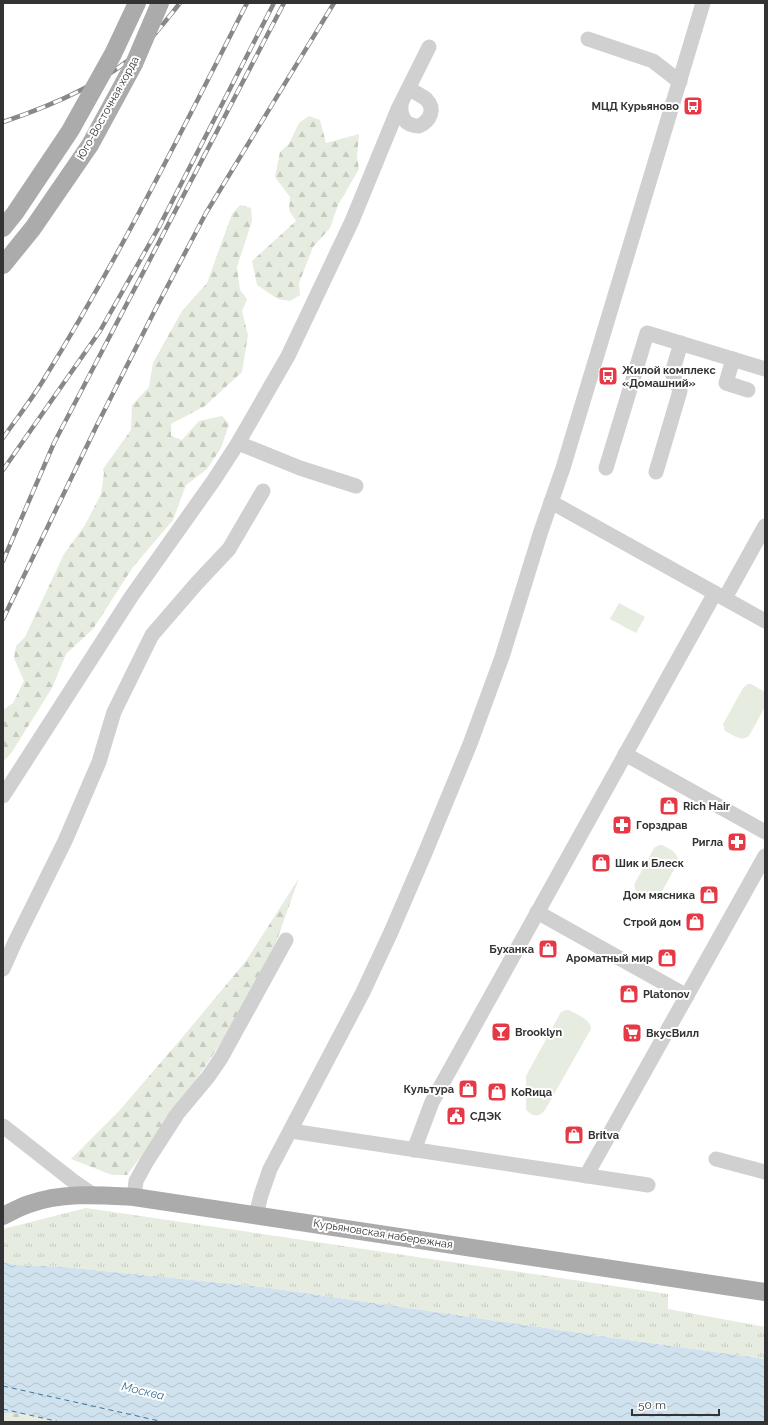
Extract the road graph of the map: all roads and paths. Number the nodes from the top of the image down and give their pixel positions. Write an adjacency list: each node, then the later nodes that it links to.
1 (137, 3): 11 (main road, Юго-Восточная хорда, bridge)
2 (160, 3): 12 (main road, Юго-Восточная хорда, bridge)
3 (703, 3): 6 (street)
4 (588, 39): 6 (street)
5 (429, 47): 7 (street)
6 (680, 82): 22 (street)
7 (409, 89): 8 (street); 9 (street)
8 (401, 104): 9 (street); 10 (street)
9 (413, 126): 10 (street)
10 (384, 144): 17 (street)
11 (3, 228)
12 (3, 265)
13 (681, 343): 14 (street); 18 (street); 19 (street)
14 (733, 359): 15 (street); 16 (street)
15 (765, 369)
16 (748, 390)
17 (238, 443): 20 (street); 27 (street)
18 (606, 468)
19 (656, 472)
20 (356, 486)
21 (263, 491): 32 (street)
22 (551, 502): 24 (street); 35 (street)
23 (765, 526): 24 (street)
24 (720, 596): 25 (street); 26 (street)
25 (765, 621)
26 (625, 754): 28 (street); 30 (street)
27 (3, 796)
28 (765, 832)
29 (765, 856): 33 (street)
30 (537, 912): 33 (street); 36 (street)
31 (286, 940): 42 (street)
32 (3, 969)
33 (687, 996): 39 (street)
34 (3, 1126): 41 (street)
35 (291, 1131): 36 (street); 43 (street)
36 (414, 1150): 39 (street)
37 (716, 1159): 38 (street)
38 (765, 1172)
39 (586, 1176): 40 (street)
40 (648, 1185)
41 (92, 1194): 42 (main road, Курьяновская набережная); 44 (main road, Курьяновская набережная)
42 (134, 1197): 43 (main road, Курьяновская набережная)
43 (256, 1215): 45 (main road, Курьяновская набережная)
44 (3, 1216)
45 (765, 1292)

